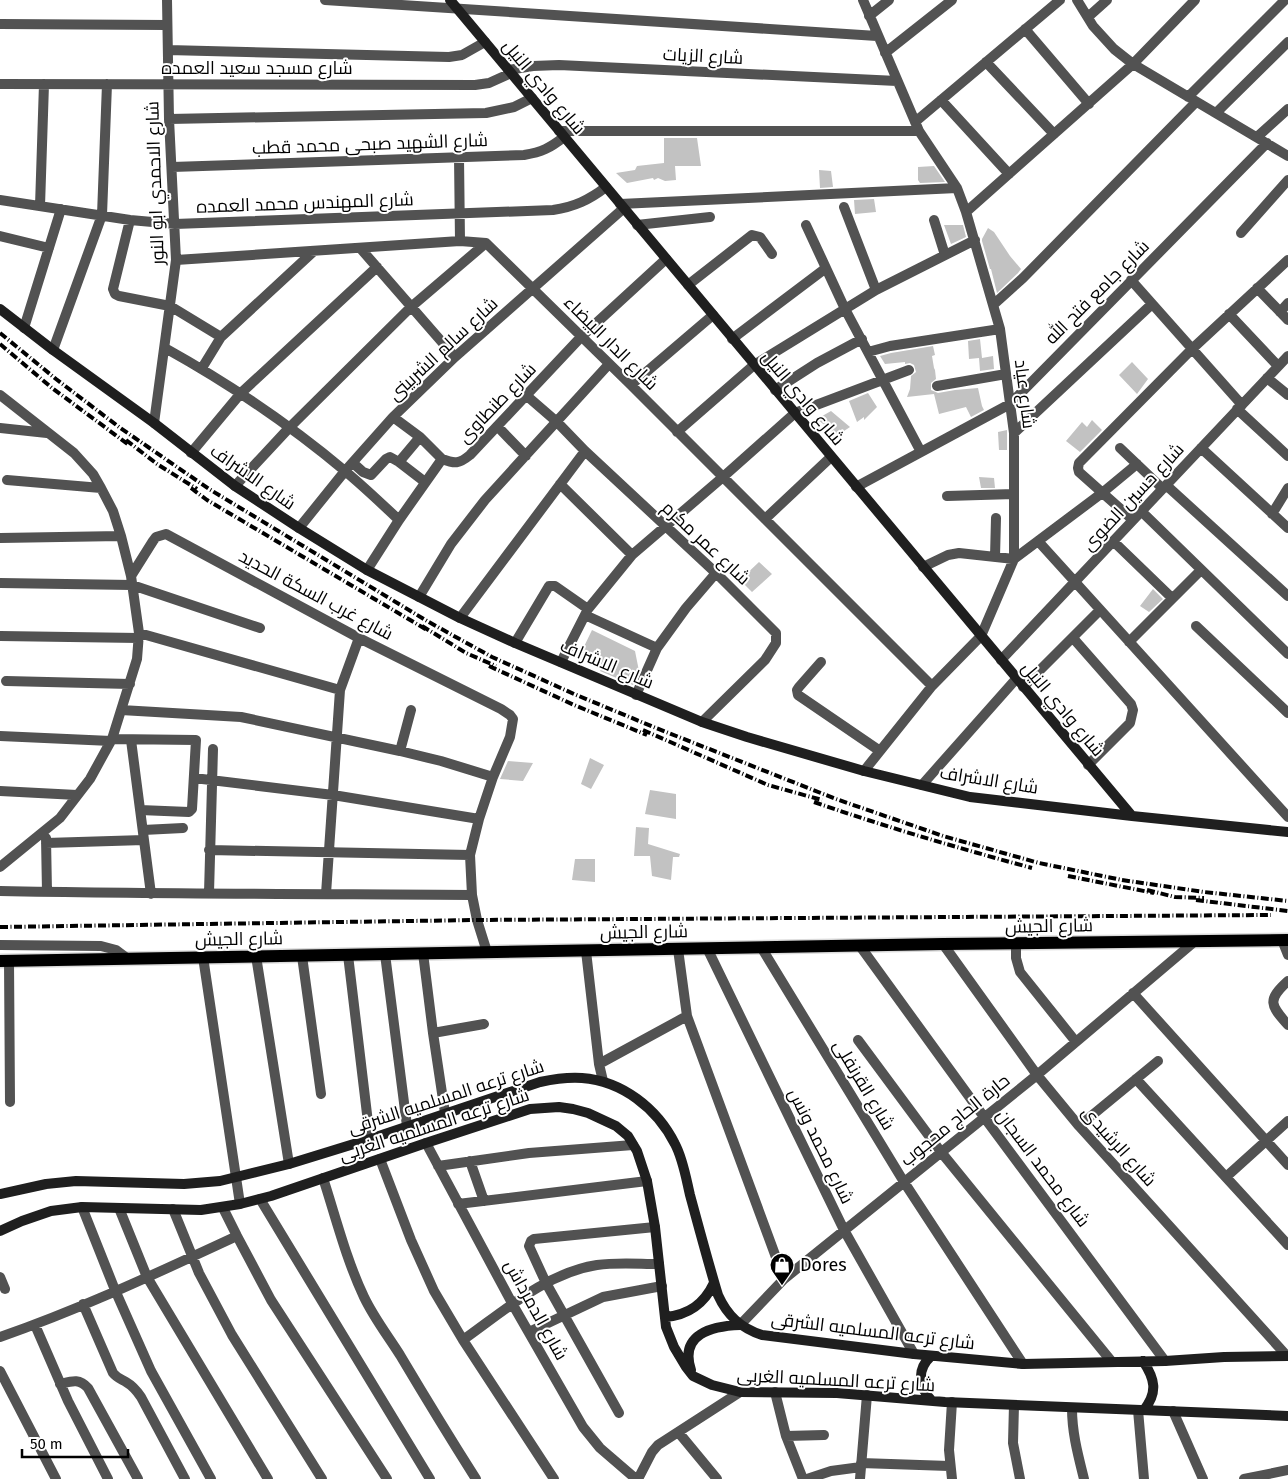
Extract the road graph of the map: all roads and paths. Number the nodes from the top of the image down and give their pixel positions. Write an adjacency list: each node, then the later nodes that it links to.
1 (167, 0): 15 (street, شارع الاحمدي ابو النور)
2 (325, 0): 11 (street)
3 (863, 0): 12 (street, شارع عياد)
4 (889, 0): 12 (street)
5 (952, 0): 21 (street)
6 (1060, 0): 16 (street)
7 (1078, 0): 13 (street)
8 (1107, 0): 13 (street)
9 (1195, 0): 23 (street)
10 (1285, 0): 31 (street)
11 (453, 4): 17 (street); 18 (street, شارع وادي النيل)
12 (869, 16): 17 (street, شارع عياد)
13 (1088, 16): 23 (street)
14 (0, 24): 15 (street)
15 (167, 25): 20 (street, شارع الاحمدي ابو النور)
16 (1025, 29): 22 (street); 33 (street)
17 (877, 36): 21 (street, شارع عياد)
18 (485, 42): 20 (street); 24 (street, شارع وادي النيل)
19 (1288, 42): 35 (street)
20 (168, 50): 29 (street, شارع الاحمدي ابو النور)
21 (885, 53): 25 (street, شارع عياد)
22 (986, 62): 32 (street); 39 (street)
23 (1133, 64): 31 (street); 33 (street)
24 (510, 72): 25 (street, شارع الزيات); 29 (street, شارع مسجد سعيد العمده); 30 (street, شارع وادي النيل)
25 (897, 81): 37 (street, شارع عياد)
26 (0, 84): 27 (street, شارع مسجد سعيد العمده)
27 (44, 84): 28 (street, شارع مسجد سعيد العمده); 50 (street)
28 (107, 84): 29 (street, شارع مسجد سعيد العمده); 56 (street)
29 (169, 84): 36 (street, شارع الاحمدي ابو النور)
30 (532, 98): 36 (street); 38 (street, شارع وادي النيل)
31 (1192, 99): 35 (street); 85 (street)
32 (941, 100): 37 (street); 45 (street)
33 (1089, 104): 39 (street)
34 (1288, 109): 40 (street)
35 (1216, 113): 40 (street)
36 (169, 119): 44 (street, شارع الاحمدي ابو النور)
37 (917, 126): 38 (street); 48 (street, شارع عياد)
38 (562, 134): 43 (street, شارع الشهيد صبحى محمد قطب); 47 (street, شارع وادي النيل)
39 (1054, 134): 45 (street)
40 (1257, 138): 41 (street)
41 (1267, 143): 42 (street); 78 (street, شارع جامع فتح الله)
42 (1288, 156)
43 (459, 158): 44 (street, شارع الشهيد صبحى محمد قطب); 55 (street)
44 (172, 166): 60 (street, شارع الاحمدي ابو النور)
45 (1009, 174): 54 (street)
46 (1288, 180): 63 (street)
47 (606, 187): 51 (street, شارع وادي النيل); 55 (street, شارع المهندس محمد العمده)
48 (957, 188): 51 (street); 54 (street, شارع عياد)
49 (0, 200): 50 (street, شارع المهندس محمد العمده)
50 (40, 206): 53 (street, شارع المهندس محمد العمده)
51 (622, 206): 61 (street, شارع وادي النيل); 80 (street, شارع سالم الشربينى)
52 (844, 207): 82 (street)
53 (61, 209): 56 (street, شارع المهندس محمد العمده); 68 (street)
54 (966, 212): 65 (street, شارع عياد)
55 (460, 213): 60 (street, شارع المهندس محمد العمده); 66 (street)
56 (102, 215): 58 (street, شارع المهندس محمد العمده); 102 (street)
57 (710, 217): 61 (street)
58 (130, 220): 60 (street, شارع المهندس محمد العمده); 86 (street)
59 (934, 220): 72 (street)
60 (175, 224): 74 (street, شارع الاحمدي ابو النور)
61 (637, 225): 73 (street, شارع وادي النيل)
62 (806, 225): 77 (street)
63 (1241, 233)
64 (0, 236): 68 (street)
65 (975, 240): 72 (street); 85 (street, شارع عياد)
66 (460, 241): 67 (street); 69 (street)
67 (486, 243): 80 (street, شارع الدار البيضاء); 87 (street)
68 (49, 248): 94 (street)
69 (361, 249): 70 (street); 76 (street)
70 (314, 252): 74 (street); 97 (street)
71 (772, 254): 79 (street)
72 (945, 255): 82 (street)
73 (666, 259): 79 (street, شارع وادي النيل); 96 (street, شارع طنطاوى)
74 (176, 260): 86 (street, شارع الاحمدي ابو النور)
75 (1288, 260): 81 (street)
76 (377, 267): 87 (street); 117 (street)
77 (826, 268): 89 (street); 98 (street)
78 (1131, 280): 84 (street); 121 (street, شارع جامع فتح الله)
79 (688, 285): 92 (street, شارع وادي النيل)
80 (533, 288): 96 (street, شارع الدار البيضاء); 104 (street, شارع سالم الشربينى)
81 (1257, 288): 90 (street); 91 (street)
82 (876, 290): 89 (street)
83 (1288, 303): 90 (street)
84 (1152, 304): 101 (street); 132 (street)
85 (993, 305): 95 (street, شارع عياد)
86 (170, 306): 97 (street); 100 (street, شارع الاحمدي ابو النور)
87 (411, 307): 104 (street); 129 (street)
88 (0, 309): 94 (street, شارع الاشراف)
89 (845, 309): 99 (street); 107 (street)
90 (1280, 312): 93 (street)
91 (1229, 314): 101 (street); 108 (street)
92 (713, 315): 98 (street, شارع وادي النيل); 114 (street)
93 (1288, 320)
94 (24, 328): 102 (street, شارع الاشراف)
95 (1000, 329): 103 (street); 111 (street, شارع عياد)
96 (582, 337): 106 (street, شارع الدار البيضاء); 120 (street, شارع طنطاوى)
97 (221, 338): 109 (street)
98 (732, 339): 107 (street, شارع وادي النيل)
99 (862, 339): 103 (street); 116 (street)
100 (165, 348): 109 (street); 126 (street, شارع الاحمدي ابو النور)
101 (1192, 348): 122 (street); 156 (street)
102 (53, 350): 126 (street, شارع الاشراف)
103 (868, 352): 113 (street)
104 (455, 356): 124 (street, شارع سالم الشربينى)
105 (1288, 356): 108 (street, شارع حسين الضوى)
106 (609, 364): 114 (street, شارع الدار البيضاء); 125 (street)
107 (754, 365): 116 (street, شارع وادي النيل); 130 (street)
108 (1278, 366): 112 (street, شارع حسين الضوى)
109 (202, 368): 117 (street)
110 (909, 370): 113 (street)
111 (1006, 374): 115 (street); 121 (street, شارع عياد)
112 (1267, 378): 119 (street); 122 (street, شارع حسين الضوى)
113 (883, 380): 123 (street); 138 (street)
114 (631, 385): 130 (street, شارع الدار البيضاء)
115 (937, 386)
116 (775, 390): 123 (street, شارع وادي النيل)
117 (241, 394): 129 (street); 137 (street)
118 (0, 395): 131 (street)
119 (1288, 395)
120 (527, 396): 125 (street, شارع عمر مكرم); 127 (street, شارع طنطاوى)
121 (1010, 404): 132 (street, شارع عياد); 138 (street, شارع جامع فتح الله)
122 (1239, 407): 135 (street, شارع حسين الضوى); 140 (street)
123 (794, 413): 141 (street, شارع وادي النيل); 147 (street)
124 (393, 417): 133 (street); 144 (street, شارع سالم الشربينى)
125 (558, 422): 136 (street, شارع عمر مكرم); 139 (street)
126 (154, 424): 137 (street, شارع الاشراف)
127 (498, 427): 139 (street); 142 (street, شارع طنطاوى)
128 (0, 428): 131 (street)
129 (289, 428): 146 (street); 151 (street)
130 (677, 432): 147 (street, شارع الدار البيضاء)
131 (48, 433): 154 (street)
132 (1014, 433): 157 (street, شارع عياد)
133 (420, 437): 142 (street); 143 (street)
134 (1120, 448): 145 (street)
135 (1201, 448): 153 (street, شارع حسين الضوى); 160 (street)
136 (585, 451): 150 (street); 165 (street, شارع عمر مكرم)
137 (191, 452): 151 (street, شارع الاشراف)
138 (921, 452): 152 (street, شارع جامع فتح الله)
139 (526, 456): 183 (street)
140 (1288, 456)
141 (831, 457): 152 (street, شارع وادي النيل); 162 (street)
142 (442, 459): 149 (street)
143 (398, 462): 144 (street); 149 (street)
144 (353, 463): 146 (street, شارع سالم الشربينى)
145 (1137, 464): 153 (street); 156 (street)
146 (345, 471): 163 (street); 166 (street, شارع سالم الشربينى)
147 (723, 478): 162 (street, شارع الدار البيضاء); 165 (street)
148 (6, 480): 154 (street)
149 (425, 482): 163 (street)
150 (560, 484): 172 (street); 187 (street)
151 (235, 486): 166 (street, شارع الاشراف)
152 (856, 487): 175 (street, شارع وادي النيل)
153 (1164, 487): 159 (street, شارع حسين الضوى); 182 (street)
154 (101, 488): 168 (street)
155 (1288, 488): 160 (street)
156 (1102, 493): 164 (street); 170 (street)
157 (1014, 494): 158 (street); 174 (street, شارع عياد)
158 (947, 496)
159 (1141, 511): 164 (street, شارع حسين الضوى); 177 (street)
160 (1272, 514): 167 (street)
161 (996, 518): 173 (street)
162 (765, 519): 205 (street, شارع الدار البيضاء)
163 (399, 520): 176 (street)
164 (1133, 520): 171 (street, شارع حسين الضوى)
165 (665, 527): 172 (street); 178 (street, شارع عمر مكرم)
166 (299, 528): 176 (street, شارع الاشراف)
167 (1288, 528)
168 (121, 536): 169 (street); 179 (street)
169 (0, 538)
170 (1038, 541): 174 (street); 180 (street)
171 (1112, 541): 180 (street, شارع حسين الضوى); 184 (street)
172 (632, 555): 186 (street)
173 (995, 557): 174 (street); 175 (street)
174 (1014, 560): 192 (street, شارع عياد)
175 (923, 567): 192 (street, شارع وادي النيل)
176 (367, 570): 183 (street, شارع الاشراف)
177 (1201, 570): 184 (street); 198 (street)
178 (716, 573): 197 (street); 212 (street, شارع عمر مكرم)
179 (132, 580): 181 (street); 189 (street); 191 (street); 193 (street, شارع غرب السكة الحديد)
180 (1074, 582): 185 (street); 199 (street, شارع حسين الضوى)
181 (0, 583)
182 (1288, 596)
183 (419, 597): 187 (street, شارع الاشراف)
184 (1172, 598): 195 (street)
185 (1100, 610): 194 (street); 195 (street)
186 (586, 612): 196 (street); 197 (street); 200 (street)
187 (460, 618): 196 (street, شارع الاشراف)
188 (1196, 626): 211 (street)
189 (260, 628)
190 (0, 636): 191 (street)
191 (139, 636): 204 (street); 207 (street)
192 (981, 636): 199 (street, شارع وادي النيل); 205 (street, شارع عياد)
193 (359, 638): 207 (street); 222 (street, شارع غرب السكة الحديد)
194 (1073, 638): 206 (street); 220 (street)
195 (1129, 642): 231 (street)
196 (514, 643): 200 (street, شارع الاشراف)
197 (657, 648): 208 (street)
198 (1288, 654)
199 (1001, 660): 202 (street, شارع وادي النيل)
200 (561, 662): 208 (street, شارع الاشراف)
201 (821, 662): 219 (street)
202 (1016, 679): 206 (street, شارع وادي النيل); 225 (street)
203 (6, 682): 204 (street)
204 (130, 684): 209 (street)
205 (932, 686): 219 (street, شارع عياد)
206 (1023, 687): 220 (street, شارع وادي النيل)
207 (340, 690): 214 (street)
208 (636, 695): 212 (street, شارع الاشراف)
209 (121, 710): 214 (street); 215 (street)
210 (411, 710): 218 (street)
211 (1288, 713)
212 (702, 722): 221 (street, شارع الاشراف)
213 (0, 736): 215 (street)
214 (337, 737): 218 (street); 228 (street)
215 (111, 740): 216 (street); 227 (street)
216 (131, 740): 223 (street); 229 (street)
217 (213, 749): 224 (street)
218 (400, 751): 222 (street)
219 (880, 751): 221 (street, شارع عياد)
220 (1088, 764): 230 (street, شارع وادي النيل)
221 (864, 771): 225 (street, شارع الاشراف)
222 (492, 777): 232 (street)
223 (194, 778): 224 (street); 229 (street)
224 (212, 780): 228 (street); 238 (street)
225 (922, 785): 230 (street, شارع الاشراف)
226 (0, 791): 227 (street)
227 (77, 795): 234 (street)
228 (333, 795): 232 (street); 239 (street)
229 (140, 810): 236 (street)
230 (1132, 816): 235 (street, شارع الاشراف)
231 (1288, 817)
232 (479, 819): 240 (street)
233 (183, 828): 236 (street)
234 (46, 829): 237 (street); 241 (street)
235 (1288, 832)
236 (144, 835): 237 (street); 245 (street)
237 (46, 843): 243 (street)
238 (209, 850): 239 (street); 244 (street)
239 (329, 852): 240 (street); 246 (street)
240 (470, 855): 247 (street)
241 (0, 867)
242 (0, 891): 243 (street)
243 (47, 892): 245 (street)
244 (209, 893): 245 (street); 246 (street)
245 (151, 894)
246 (326, 894): 247 (street)
247 (472, 895): 258 (street)
248 (1285, 940): 249 (main road, شارع الجيش); 262 (street)
249 (1194, 942): 251 (main road, شارع الجيش); 269 (street, حارة الحاج محجوب)
250 (943, 944): 251 (main road, شارع الجيش); 253 (main road, شارع الجيش); 278 (street, شارع الرشيدى)
251 (1016, 944): 275 (street)
252 (0, 945): 266 (street)
253 (860, 946): 255 (main road, شارع الجيش); 284 (street, شارع محمد السجان)
254 (707, 948): 255 (main road, شارع الجيش); 256 (main road, شارع الجيش); 313 (street, شارع محمد ونس)
255 (760, 948): 302 (street, شارع القرنفلى)
256 (678, 949): 257 (main road, شارع الجيش); 270 (street)
257 (586, 951): 258 (main road, شارع الجيش); 277 (street)
258 (487, 952): 260 (main road, شارع الجيش)
259 (385, 954): 260 (main road, شارع الجيش); 261 (main road, شارع الجيش); 286 (street)
260 (423, 954): 273 (street)
261 (348, 955): 264 (main road, شارع الجيش); 288 (street)
262 (1288, 955)
263 (256, 956): 264 (main road, شارع الجيش); 265 (main road, شارع الجيش); 295 (street)
264 (302, 956): 281 (street)
265 (202, 957): 266 (main road, شارع الجيش); 298 (street)
266 (128, 959): 267 (main road, شارع الجيش)
267 (5, 961): 282 (street)
268 (1288, 981): 272 (street)
269 (1133, 993): 275 (street, حارة الحاج محجوب); 289 (street)
270 (687, 1016): 277 (street); 321 (street)
271 (484, 1024): 273 (street)
272 (1288, 1025)
273 (433, 1033): 283 (street)
274 (858, 1040): 292 (street)
275 (1076, 1042): 278 (street, حارة الحاج محجوب)
276 (1158, 1061): 279 (street)
277 (599, 1064): 280 (street)
278 (1037, 1075): 284 (street, حارة الحاج محجوب); 287 (street, شارع الرشيدى)
279 (1136, 1079): 287 (street); 299 (street)
280 (603, 1081): 283 (street, شارع ترعه المسلميه الشرقى); 323 (street, شارع ترعه المسلميه الشرقى)
281 (321, 1094)
282 (10, 1102)
283 (445, 1114): 286 (street, شارع ترعه المسلميه الشرقى)
284 (984, 1117): 292 (street, حارة الحاج محجوب); 340 (street, شارع محمد السجان)
285 (1288, 1121): 289 (street)
286 (407, 1126): 288 (street, شارع ترعه المسلميه الشرقى)
287 (1079, 1126): 338 (street, شارع الرشيدى)
288 (370, 1139): 295 (street, شارع ترعه المسلميه الشرقى)
289 (1266, 1140): 296 (street); 299 (street)
290 (426, 1143): 291 (street, شارع ترعه المسلميه الغربى); 293 (street, شارع ترعه المسلميه الغربى); 297 (street, شارع الدمرداش)
291 (633, 1145): 294 (street); 301 (street, شارع ترعه المسلميه الغربى)
292 (941, 1152): 302 (street, حارة الحاج محجوب); 341 (street)
293 (380, 1159): 300 (street, شارع ترعه المسلميه الغربى); 335 (street)
294 (470, 1161): 297 (street); 305 (street)
295 (290, 1164): 298 (street, شارع ترعه المسلميه الشرقى)
296 (1288, 1165)
297 (438, 1166): 307 (street, شارع الدمرداش)
298 (236, 1177): 303 (street, شارع ترعه المسلميه الشرقى); 306 (street)
299 (1226, 1177): 316 (street)
300 (323, 1178): 304 (street, شارع ترعه المسلميه الغربى); 372 (street)
301 (647, 1181): 305 (street); 312 (street, شارع ترعه المسلميه الغربى)
302 (904, 1182): 313 (street, حارة الحاج محجوب); 342 (street, شارع القرنفلى)
303 (0, 1194)
304 (260, 1199): 306 (street, شارع ترعه المسلميه الغربى); 371 (street)
305 (484, 1201): 307 (street)
306 (240, 1204): 310 (street, شارع ترعه المسلميه الغربى)
307 (458, 1204): 328 (street, شارع الدمرداش)
308 (82, 1207): 309 (street, شارع ترعه المسلميه الغربى); 314 (street, شارع ترعه المسلميه الغربى); 326 (street)
309 (119, 1208): 311 (street, شارع ترعه المسلميه الغربى); 320 (street)
310 (223, 1208): 311 (street, شارع ترعه المسلميه الغربى); 315 (street)
311 (173, 1209): 317 (street)
312 (655, 1227): 318 (street, شارع ترعه المسلميه الغربى); 322 (street)
313 (844, 1230): 321 (street, حارة الحاج محجوب); 336 (street, شارع محمد ونس)
314 (0, 1231)
315 (237, 1236): 317 (street); 370 (street)
316 (1288, 1245)
317 (192, 1257): 320 (street); 369 (street)
318 (659, 1264): 322 (street); 324 (street, شارع ترعه المسلميه الغربى)
319 (0, 1277): 325 (street)
320 (147, 1277): 326 (street); 368 (street)
321 (784, 1278): 332 (street, حارة الحاج محجوب)
322 (546, 1283): 328 (street); 329 (street)
323 (714, 1283): 330 (street); 332 (street, شارع ترعه المسلميه الشرقى)
324 (662, 1286): 329 (street); 330 (street, شارع ترعه المسلميه الغربى)
325 (5, 1289)
326 (115, 1290): 327 (street); 367 (street)
327 (83, 1304): 331 (street); 366 (street)
328 (513, 1305): 333 (street, شارع الدمرداش); 335 (street)
329 (564, 1316): 333 (street); 355 (street)
330 (665, 1317): 344 (street, شارع ترعه المسلميه الغربى)
331 (35, 1325): 334 (street); 345 (street)
332 (740, 1325): 336 (street, شارع ترعه المسلميه الشرقى); 344 (street)
333 (529, 1332): 374 (street, شارع الدمرداش)
334 (0, 1337)
335 (463, 1340): 373 (street)
336 (914, 1354): 337 (street, شارع ترعه المسلميه الشرقى)
337 (931, 1356): 342 (street, شارع ترعه المسلميه الشرقى); 349 (street)
338 (1288, 1356): 340 (street, شارع ترعه المسلميه الشرقى)
339 (1142, 1361): 340 (street, شارع ترعه المسلميه الشرقى); 341 (street, شارع ترعه المسلميه الشرقى); 353 (street)
340 (1166, 1361)
341 (1112, 1362): 342 (street, شارع ترعه المسلميه الشرقى)
342 (1023, 1364)
343 (0, 1371): 363 (street)
344 (694, 1376): 346 (street, شارع ترعه المسلميه الغربى)
345 (60, 1384): 364 (street); 365 (street)
346 (740, 1392): 347 (street, شارع ترعه المسلميه الغربى); 357 (street)
347 (775, 1392): 348 (street, شارع ترعه المسلميه الغربى); 359 (street)
348 (867, 1395): 349 (street, شارع ترعه المسلميه الغربى); 360 (street)
349 (931, 1400): 350 (street, شارع ترعه المسلميه الغربى)
350 (952, 1402): 351 (street, شارع ترعه المسلميه الغربى); 361 (street)
351 (1014, 1405): 352 (street, شارع ترعه المسلميه الغربى); 380 (street)
352 (1072, 1408): 353 (street, شارع ترعه المسلميه الغربى); 381 (street)
353 (1141, 1410): 354 (street, شارع ترعه المسلميه الغربى); 382 (street)
354 (1174, 1411): 356 (street, شارع ترعه المسلميه الغربى); 383 (street)
355 (619, 1413)
356 (1288, 1416)
357 (679, 1433): 374 (street); 375 (street)
358 (824, 1435): 359 (street)
359 (786, 1436): 376 (street)
360 (861, 1465): 361 (street); 377 (street); 378 (street)
361 (950, 1466): 379 (street)
362 (1288, 1470): 384 (street)
363 (56, 1479)
364 (108, 1479)
365 (138, 1479)
366 (185, 1479)
367 (211, 1479)
368 (268, 1479)
369 (322, 1479)
370 (387, 1479)
371 (430, 1479)
372 (476, 1479)
373 (554, 1479)
374 (637, 1479)
375 (717, 1479)
376 (803, 1479)
377 (807, 1479)
378 (860, 1479)
379 (952, 1479)
380 (1020, 1479)
381 (1084, 1479)
382 (1144, 1479)
383 (1202, 1479)
384 (1244, 1479)

